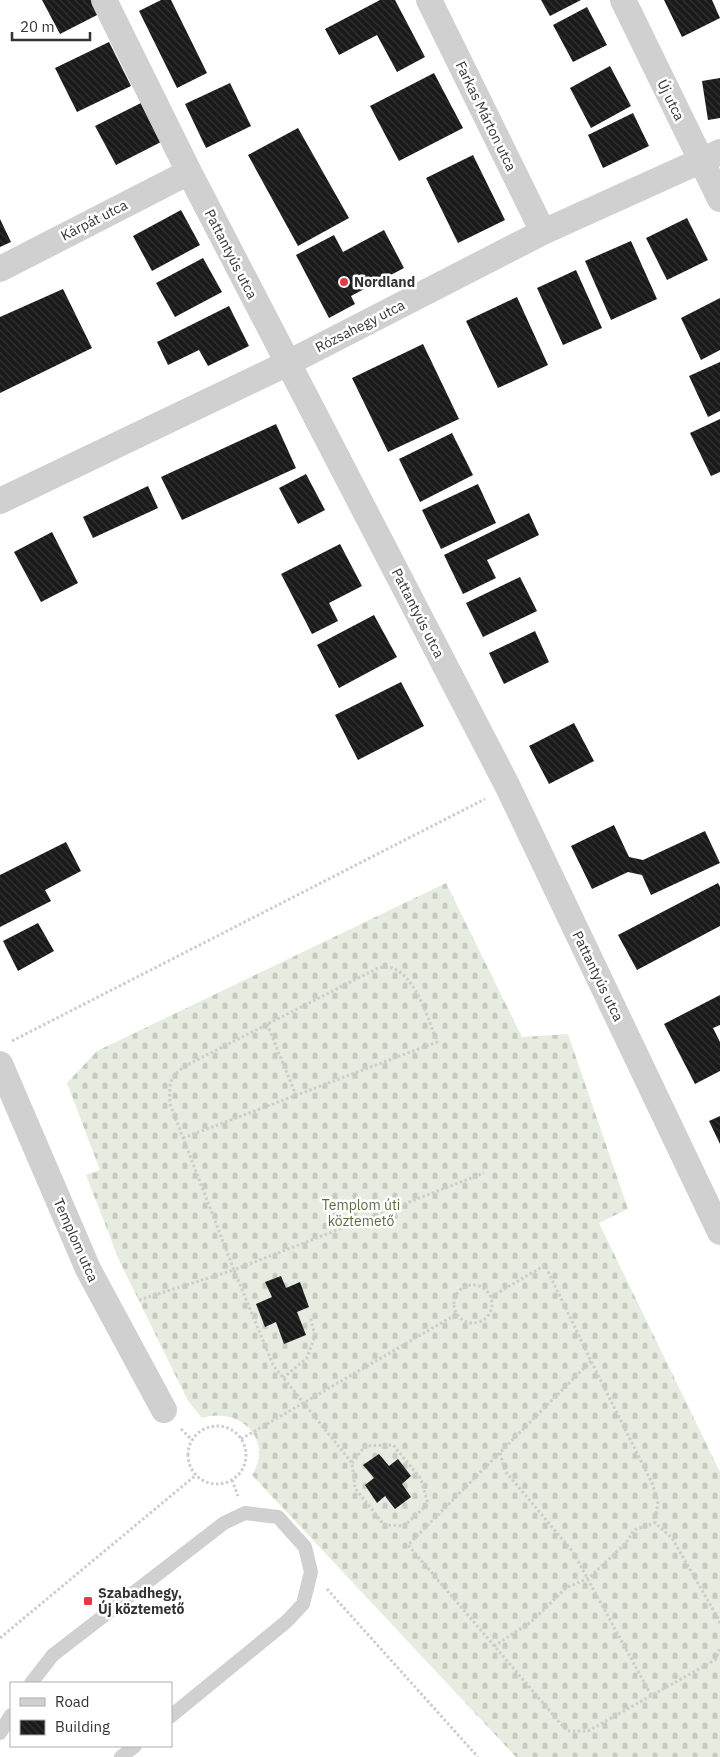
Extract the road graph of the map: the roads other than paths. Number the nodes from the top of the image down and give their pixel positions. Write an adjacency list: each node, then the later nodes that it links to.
1 (104, 0): 5 (street, Pattantyús utca)
2 (429, 0): 7 (street, Farkas Márton utca)
3 (623, 0): 4 (street, Új utca)
4 (710, 156): 6 (street, Új utca); 7 (street, Rózsahegy utca)
5 (188, 172): 8 (street, Kárpát utca); 9 (street, Pattantyús utca)
6 (720, 199)
7 (544, 232): 9 (street, Rózsahegy utca)
8 (0, 269)
9 (288, 363): 10 (street, Rózsahegy utca); 12 (street, Pattantyús utca)
10 (0, 502)
11 (4, 1053): 13 (street, Templom utca)
12 (720, 1232)
13 (164, 1410)
14 (32, 1682): 15 (lane)
15 (172, 1715)
16 (10, 1717): 17 (lane)
17 (0, 1733)
18 (134, 1747): 19 (lane)
19 (121, 1757)

